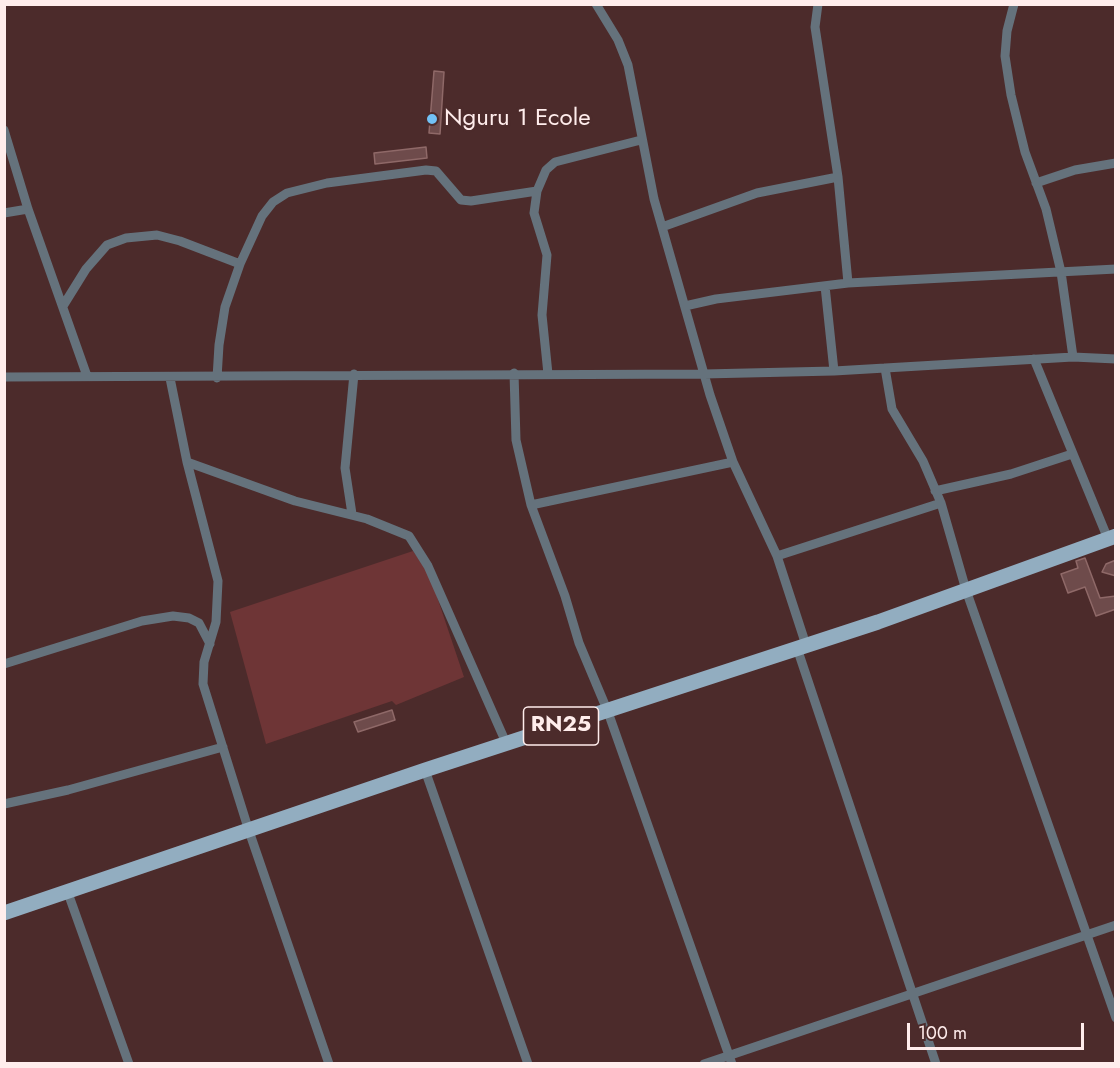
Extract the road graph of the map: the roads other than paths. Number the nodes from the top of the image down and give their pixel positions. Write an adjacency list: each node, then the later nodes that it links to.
1 (596, 4): 5 (street)
2 (818, 4): 7 (street)
3 (1014, 4): 8 (street)
4 (4, 130): 10 (street)
5 (641, 140): 9 (street); 12 (street)
6 (1116, 163): 8 (street)
7 (838, 177): 12 (street); 16 (street)
8 (1036, 183): 15 (street)
9 (537, 191): 13 (street); 27 (street)
10 (28, 208): 11 (street); 18 (street)
11 (4, 213)
12 (662, 227): 19 (street)
13 (240, 264): 18 (street); 32 (street)
14 (1116, 269): 15 (street)
15 (1061, 272): 16 (street); 20 (street)
16 (848, 283): 17 (street)
17 (825, 286): 19 (street); 24 (street)
18 (63, 306): 29 (street)
19 (685, 306): 28 (street)
20 (1073, 357): 21 (street); 22 (street)
21 (1116, 358)
22 (1034, 359): 23 (street); 33 (street)
23 (885, 368): 24 (street); 36 (street)
24 (834, 371): 28 (street)
25 (514, 373): 26 (street); 27 (street); 38 (street)
26 (354, 374): 32 (street); 39 (street)
27 (548, 374): 28 (street)
28 (704, 375): 35 (street)
29 (87, 376): 30 (street); 31 (street)
30 (4, 377)
31 (170, 378): 32 (street); 34 (street)
32 (217, 378)
33 (1072, 454): 36 (street); 40 (street)
34 (187, 462): 39 (street); 43 (street)
35 (733, 462): 38 (street); 41 (street)
36 (935, 491): 37 (street)
37 (940, 503): 41 (street); 42 (street)
38 (531, 505): 46 (street)
39 (352, 514): 47 (street)
40 (1112, 537): 42 (main road, RN25)
41 (777, 556): 44 (street)
42 (966, 590): 44 (main road, RN25); 55 (street)
43 (210, 644): 45 (street); 48 (street)
44 (801, 646): 46 (main road, RN25); 56 (street)
45 (4, 664)
46 (608, 712): 47 (main road, RN25); 58 (street)
47 (507, 745): 49 (main road, RN25)
48 (223, 747): 50 (street); 51 (street)
49 (424, 770): 51 (main road, RN25); 61 (street)
50 (4, 804)
51 (249, 831): 52 (main road, RN25); 60 (street)
52 (68, 893): 53 (main road, RN25); 59 (street)
53 (4, 913)
54 (1116, 925): 55 (street)
55 (1089, 934): 56 (street); 57 (street)
56 (912, 996): 58 (street); 63 (street)
57 (1116, 1018)
58 (731, 1059): 62 (street)
59 (129, 1064)
60 (329, 1064)
61 (528, 1064)
62 (704, 1064)
63 (936, 1064)

